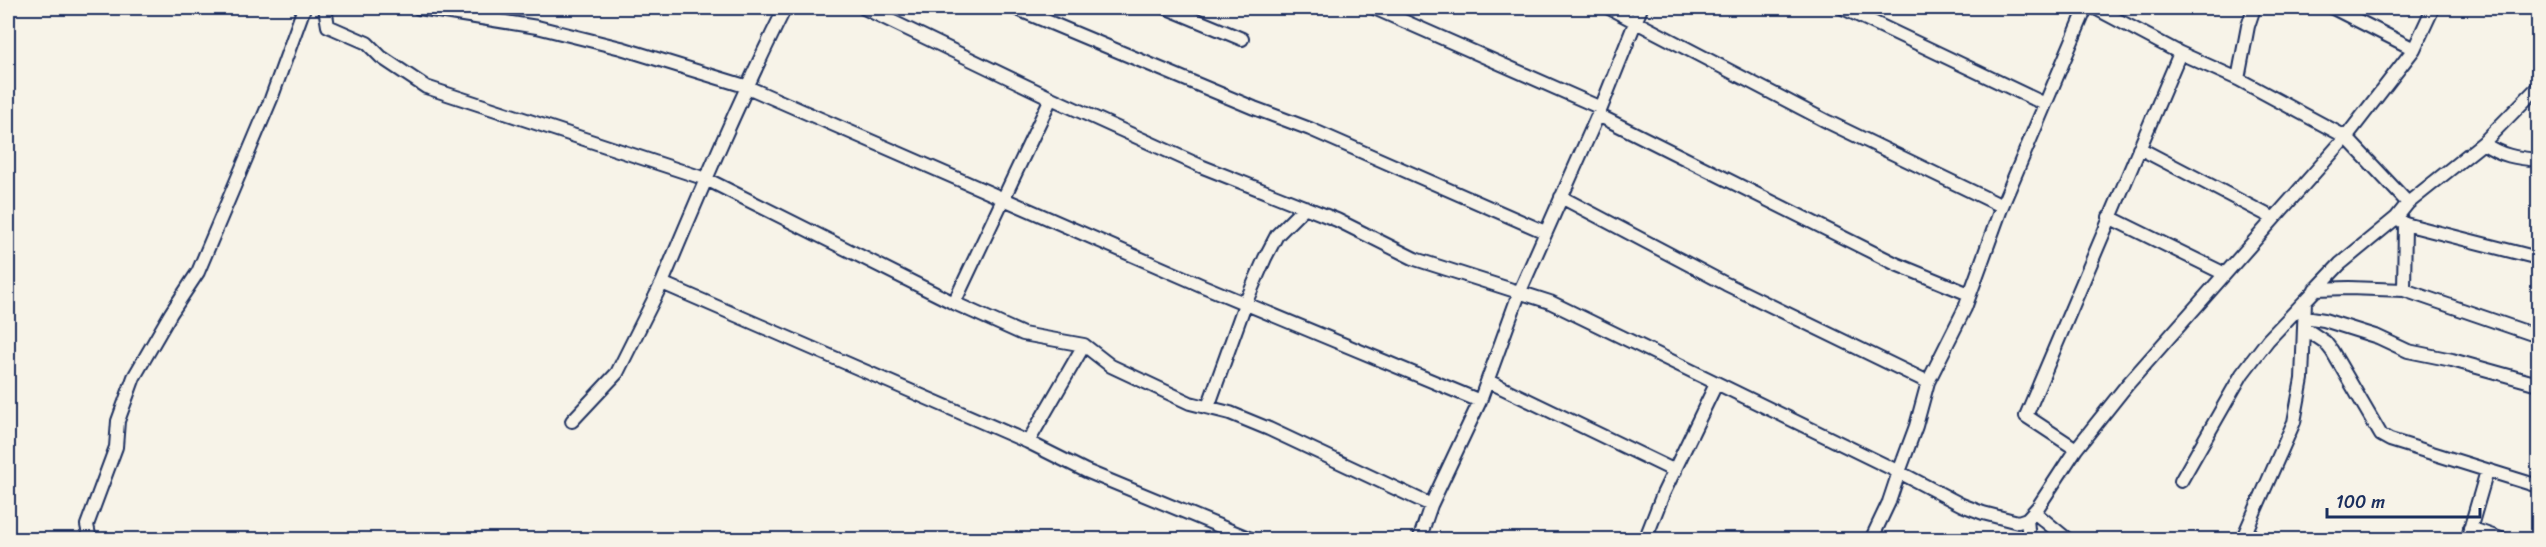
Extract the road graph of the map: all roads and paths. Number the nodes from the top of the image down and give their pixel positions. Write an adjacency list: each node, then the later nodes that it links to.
1 (304, 8): 72 (street)
2 (325, 8): 31 (street)
3 (418, 8): 22 (street)
4 (784, 8): 22 (street)
5 (864, 8): 24 (street)
6 (1014, 8): 40 (street)
7 (1167, 8): 18 (street)
8 (1374, 8): 26 (street)
9 (1609, 8): 17 (street)
10 (1641, 8): 17 (street)
11 (1843, 8): 25 (street)
12 (2086, 8): 25 (street)
13 (2095, 8): 20 (street)
14 (2254, 8): 21 (street)
15 (2333, 8): 19 (street)
16 (2429, 9): 19 (street)
17 (1636, 21): 26 (street); 35 (street)
18 (1242, 39)
19 (2414, 49): 27 (street)
20 (2180, 53): 21 (street); 29 (street)
21 (2238, 79): 27 (street)
22 (746, 86): 31 (street); 33 (street)
23 (2538, 87): 28 (street)
24 (1051, 98): 33 (street); 36 (street)
25 (2045, 104): 35 (street)
26 (1600, 112): 32 (street); 47 (street)
27 (2346, 137): 34 (street); 38 (street)
28 (2483, 142): 30 (street); 34 (street)
29 (2139, 148): 37 (street); 38 (street)
30 (2538, 160)
31 (706, 179): 43 (street); 49 (street)
32 (1562, 196): 40 (street); 55 (street)
33 (1004, 198): 49 (street); 50 (street)
34 (2409, 203): 39 (street)
35 (2002, 206): 47 (street)
36 (1305, 207): 46 (street); 50 (street)
37 (2109, 217): 42 (street); 62 (street)
38 (2273, 218): 42 (street)
39 (2400, 221): 41 (street); 44 (street); 45 (street)
40 (1545, 232): 46 (street)
41 (2538, 258)
42 (2225, 274): 62 (street)
43 (662, 283): 60 (street); 61 (street)
44 (2314, 289): 45 (street); 48 (street)
45 (2404, 290): 52 (street)
46 (1520, 291): 54 (street); 56 (street)
47 (1969, 294): 55 (street)
48 (2305, 301): 51 (street); 66 (street)
49 (954, 303): 53 (street)
50 (1245, 304): 58 (street); 59 (street)
51 (2305, 323): 57 (street); 64 (street); 71 (street)
52 (2538, 336)
53 (1084, 345): 59 (street); 61 (street)
54 (1488, 381): 58 (street); 63 (street)
55 (1928, 382): 65 (street)
56 (1716, 384): 63 (street); 65 (street)
57 (2538, 384)
58 (1480, 401): 68 (street)
59 (1208, 407): 68 (street)
60 (572, 420)
61 (1028, 442): 73 (street)
62 (2076, 449): 69 (street)
63 (1675, 471): 75 (street)
64 (2487, 471): 67 (street); 70 (street)
65 (1899, 472): 69 (street); 76 (street)
66 (2181, 481)
67 (2538, 486)
68 (1431, 505): 74 (street)
69 (2031, 515): 77 (street); 78 (street)
70 (2468, 534): 80 (street)
71 (2244, 536): 79 (street)
72 (90, 540)
73 (1253, 540)
74 (1419, 540)
75 (1645, 540)
76 (1872, 540)
77 (2029, 540)
78 (2068, 540)
79 (2260, 540)
80 (2504, 540)

